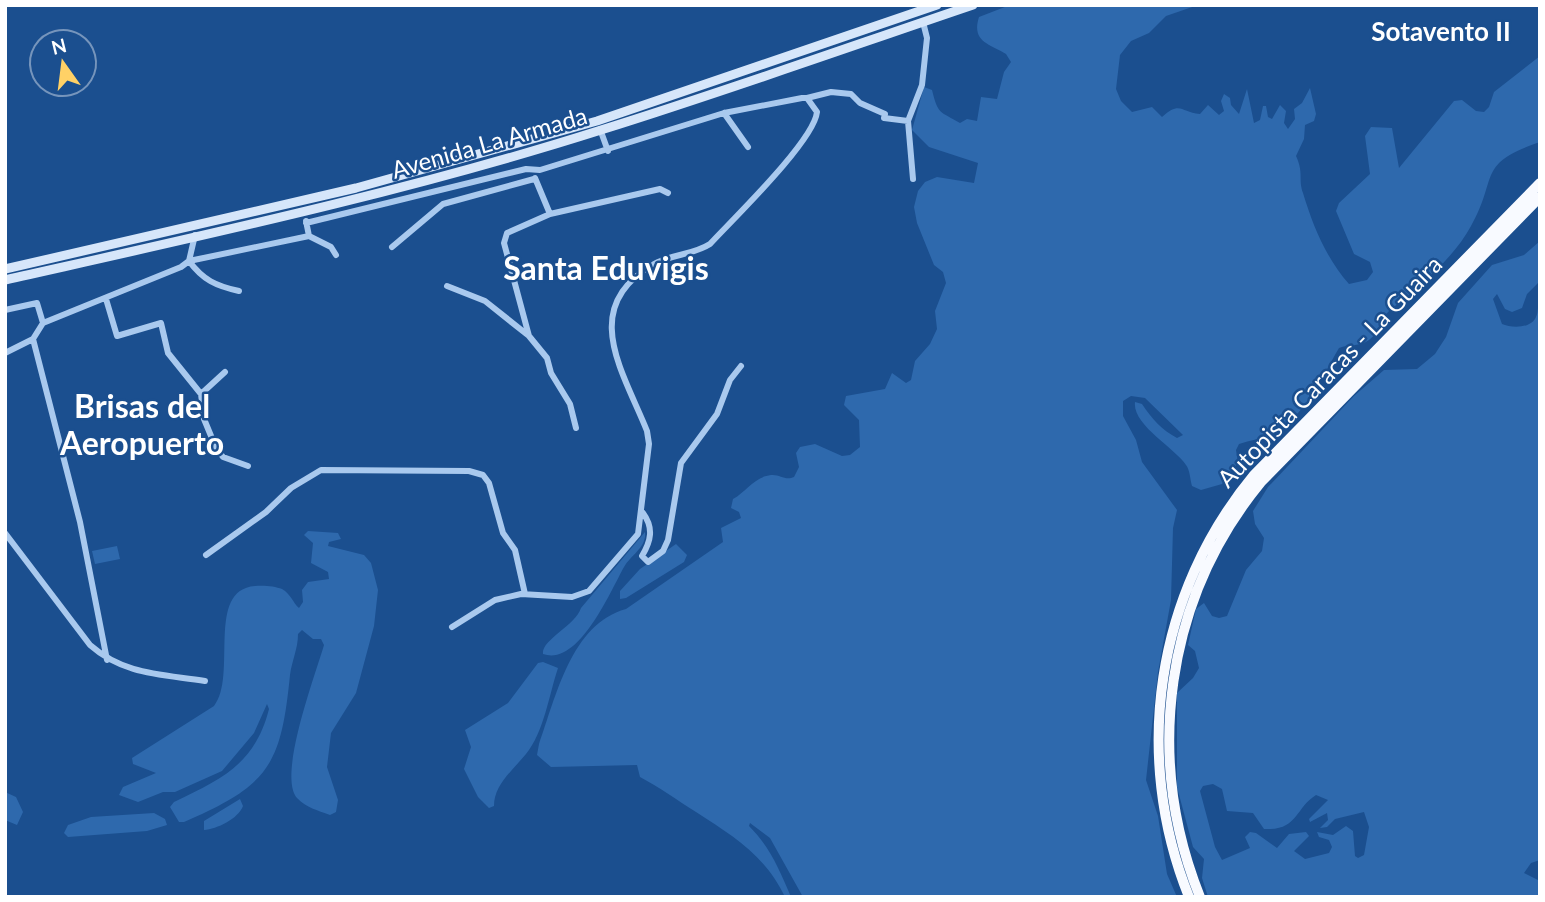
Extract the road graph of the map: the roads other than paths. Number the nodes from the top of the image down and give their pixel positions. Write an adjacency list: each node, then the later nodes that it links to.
1 (937, 5): 7 (main road, Avenida La Armada)
2 (973, 5): 3 (main road, Avenida La Armada)
3 (923, 22): 6 (street); 7 (main road, Avenida La Armada)
4 (807, 98): 5 (street); 6 (street); 40 (street)
5 (724, 113): 8 (street); 9 (street)
6 (908, 121): 12 (street)
7 (599, 126): 9 (street); 16 (main road, Avenida La Armada); 19 (main road, Avenida La Armada)
8 (748, 147)
9 (608, 151): 10 (street)
10 (540, 170): 11 (street); 18 (street)
11 (534, 179): 17 (street); 22 (street)
12 (913, 179)
13 (1540, 183): 47 (highway, Autopista Caracas - La Guaira)
14 (668, 192): 17 (street)
15 (1540, 197): 48 (highway, Autopista Caracas - La Guaira)
16 (305, 212): 18 (street); 21 (main road, Avenida La Armada)
17 (550, 214): 32 (street)
18 (306, 223): 20 (street)
19 (193, 226): 21 (street); 25 (main road, Avenida La Armada)
20 (309, 236): 23 (street); 24 (street)
21 (195, 237): 24 (street); 26 (main road, Avenida La Armada)
22 (392, 247)
23 (336, 255)
24 (189, 261): 28 (street); 29 (street)
25 (5, 269)
26 (5, 280)
27 (447, 286): 32 (street)
28 (239, 291)
29 (106, 299): 31 (street); 37 (street)
30 (5, 310): 31 (street)
31 (43, 323): 33 (street)
32 (529, 335): 38 (street)
33 (33, 339): 34 (street); 45 (street)
34 (5, 353)
35 (741, 366): 40 (street)
36 (225, 372): 37 (street)
37 (201, 394): 39 (street)
38 (576, 428)
39 (248, 466)
40 (643, 513): 43 (street)
41 (5, 533): 45 (street)
42 (206, 555): 43 (street)
43 (525, 594): 44 (street)
44 (452, 627)
45 (107, 660): 46 (street)
46 (205, 681)
47 (1189, 897)
48 (1200, 897)

